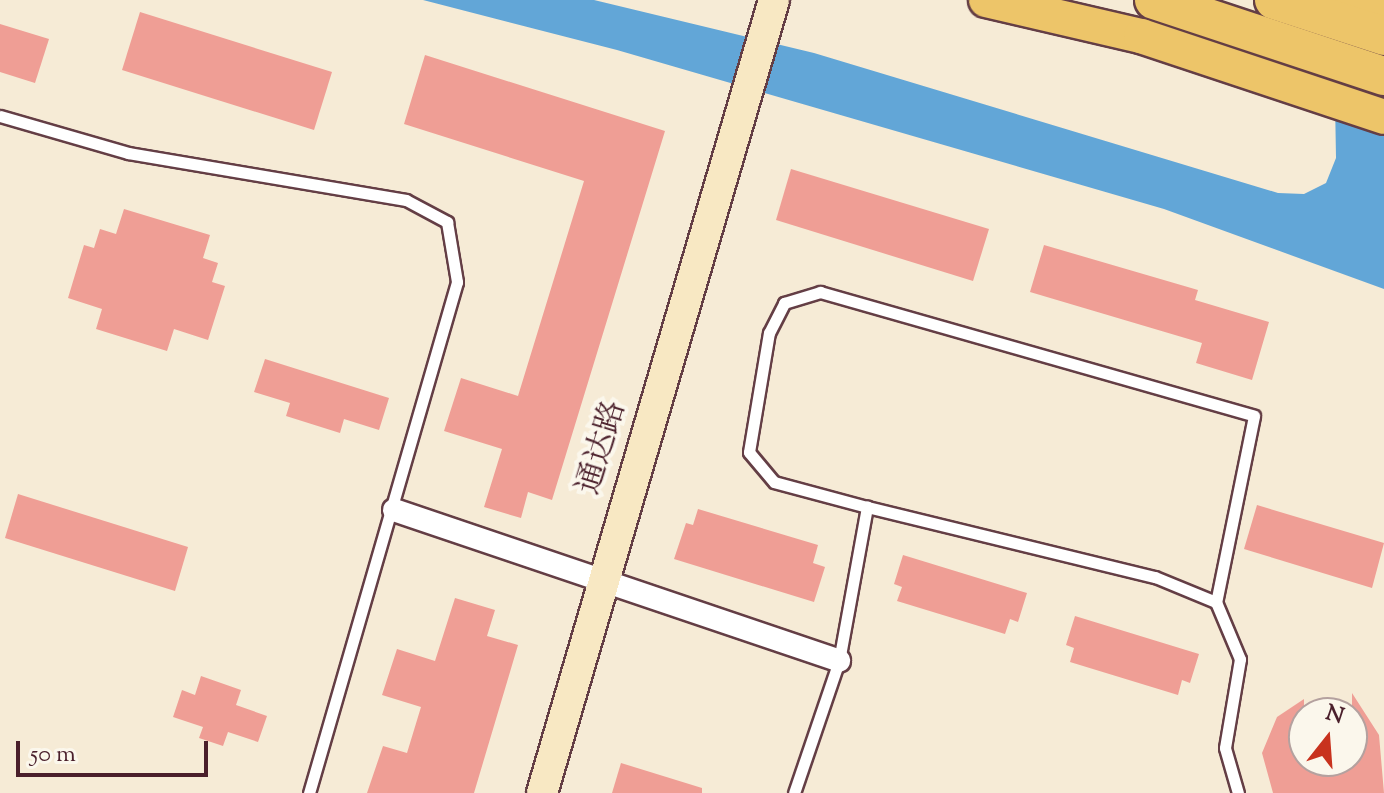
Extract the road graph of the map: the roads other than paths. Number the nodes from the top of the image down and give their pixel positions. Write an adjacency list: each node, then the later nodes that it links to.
1 (986, 0): 10 (main road)
2 (1154, 0): 8 (highway)
3 (1274, 0): 7 (highway)
4 (1340, 1): 6 (main road)
5 (771, 8): 13 (street, 通达路)
6 (1384, 16)
7 (1384, 36)
8 (1384, 76)
9 (0, 116): 12 (lane)
10 (1384, 117)
11 (867, 507): 14 (lane); 14 (lane); 15 (lane)
12 (394, 510): 13 (street); 16 (lane)
13 (602, 577): 15 (street); 17 (street, 通达路)
14 (1216, 602): 19 (lane)
15 (839, 661): 18 (lane)
16 (309, 793)
17 (542, 793)
18 (794, 793)
19 (1238, 793)

